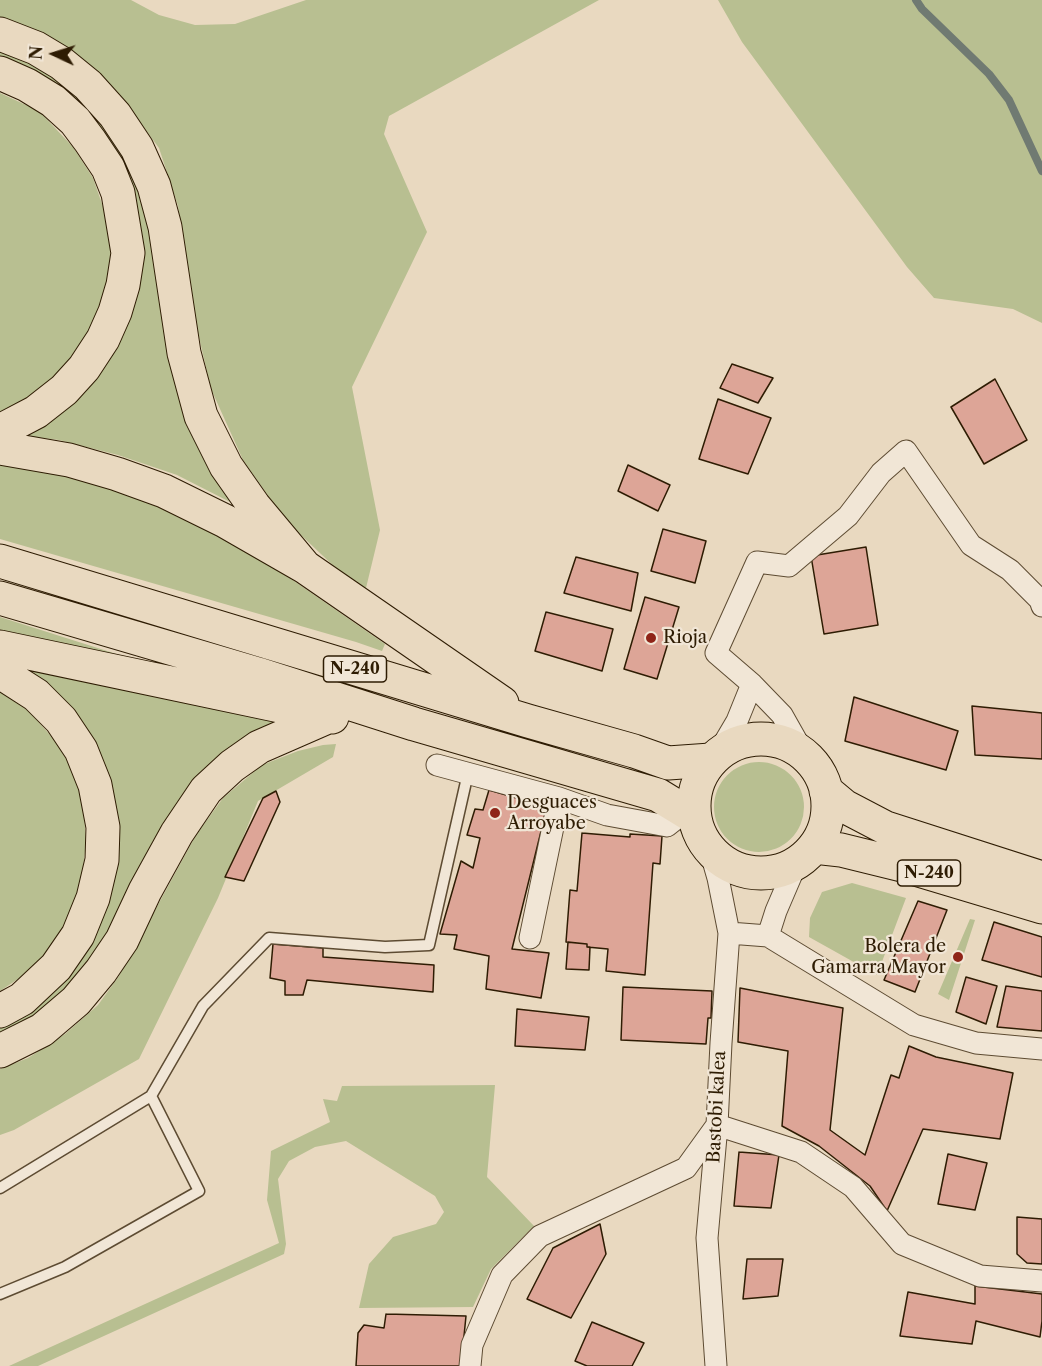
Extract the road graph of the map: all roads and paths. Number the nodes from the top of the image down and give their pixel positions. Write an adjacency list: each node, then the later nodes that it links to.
1 (0, 34): 6 (highway)
2 (0, 73): 3 (highway)
3 (0, 431)
4 (0, 448): 6 (highway)
5 (0, 561): 13 (highway, N-240)
6 (304, 567): 13 (highway)
7 (0, 598): 14 (highway, N-240)
8 (1042, 606): 11 (street)
9 (0, 647): 12 (highway)
10 (0, 672): 29 (highway)
11 (752, 684): 15 (street); 16 (street)
12 (330, 716): 14 (highway); 31 (highway)
13 (528, 721): 16 (highway, N-240)
14 (414, 724): 21 (highway, N-240)
15 (804, 754): 16 (highway, N-240); 19 (highway, N-240)
16 (714, 757): 21 (highway, N-240)
17 (437, 765): 18 (street)
18 (468, 773): 20 (street); 32 (lane)
19 (826, 791): 23 (highway, N-240); 24 (highway, N-240)
20 (559, 798): 21 (street); 28 (street)
21 (690, 814): 22 (highway, N-240)
22 (710, 850): 23 (highway, N-240); 26 (street, Bastobi kalea)
23 (805, 855): 25 (highway, N-240); 27 (street)
24 (1042, 878)
25 (1042, 907)
26 (729, 933): 27 (street); 33 (street, Bastobi kalea)
27 (768, 936): 30 (street)
28 (530, 938)
29 (0, 1011)
30 (1042, 1049)
31 (0, 1051)
32 (151, 1096): 34 (lane); 36 (lane)
33 (717, 1125): 35 (street); 37 (street); 38 (street, Bastobi kalea)
34 (0, 1188)
35 (1042, 1281)
36 (0, 1294)
37 (471, 1366)
38 (716, 1366)

